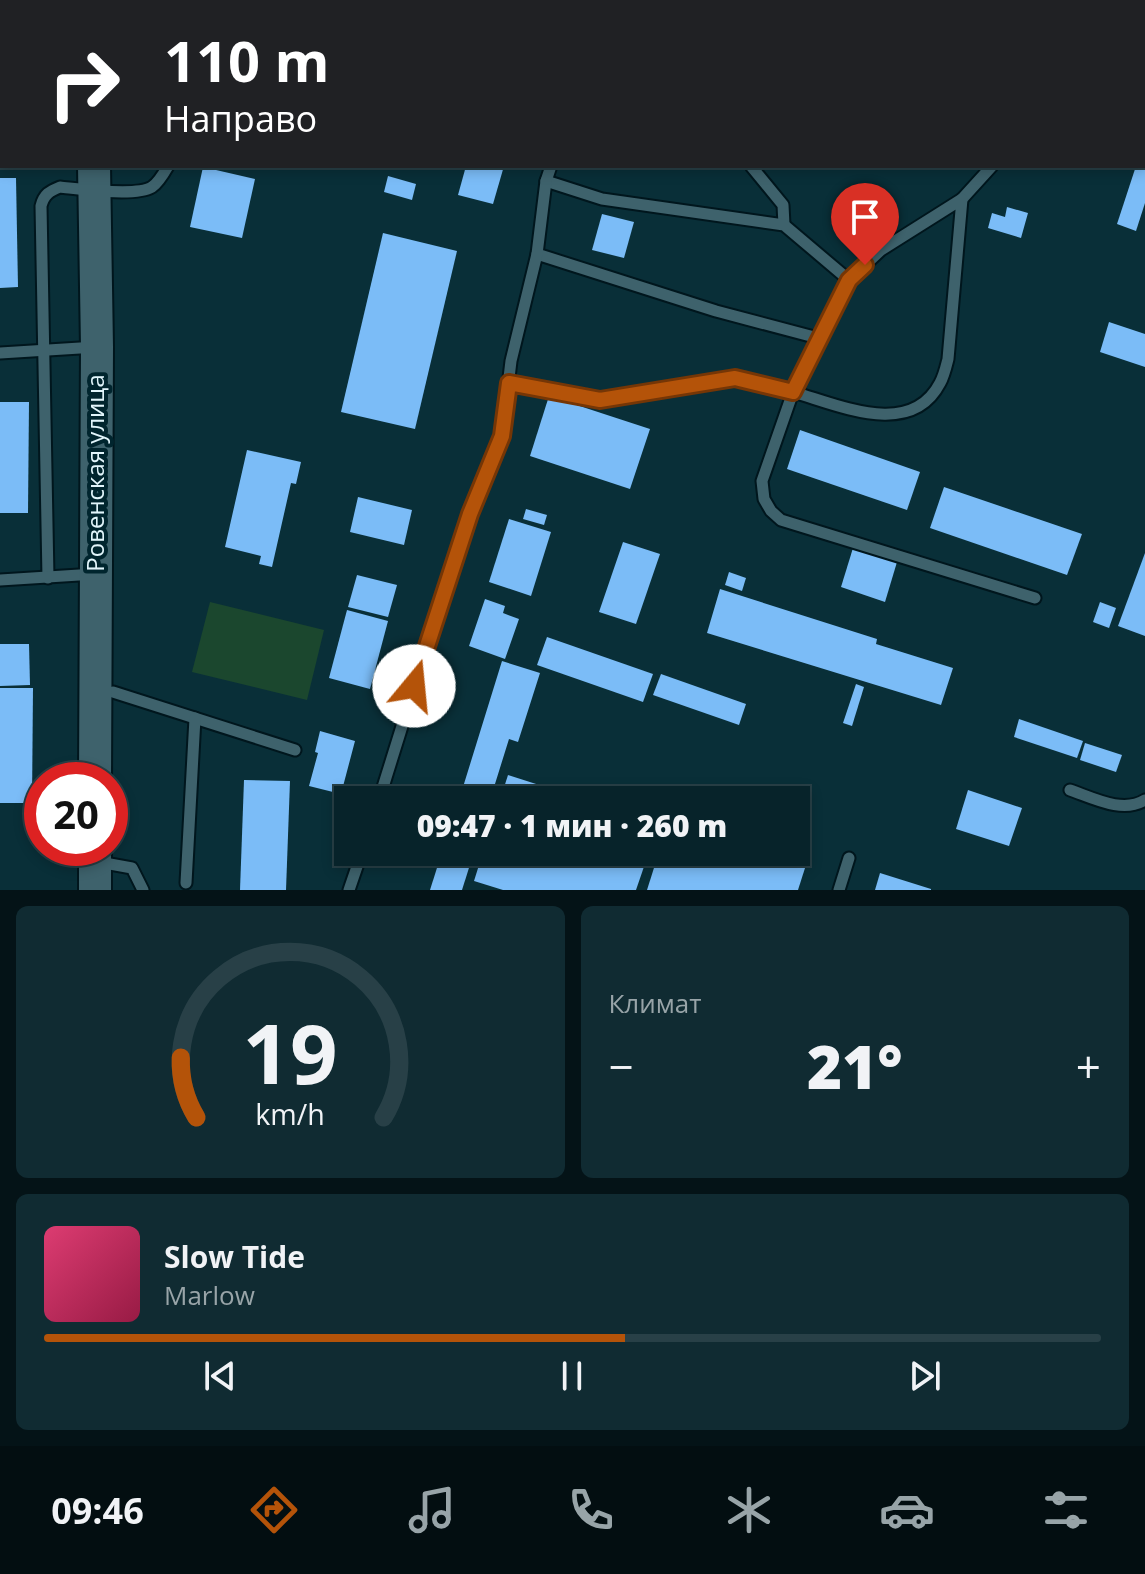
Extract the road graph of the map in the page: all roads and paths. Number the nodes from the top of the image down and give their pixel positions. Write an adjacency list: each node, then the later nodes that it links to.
1 (167, 168): 5 (lane)
2 (550, 168): 6 (lane)
3 (753, 168): 8 (lane)
4 (990, 168): 7 (lane)
5 (94, 178): 12 (main road, Ровенская улица); 13 (lane)
6 (546, 181): 8 (lane); 9 (lane)
7 (962, 199): 10 (lane); 16 (lane)
8 (784, 225): 10 (lane)
9 (537, 254): 11 (lane); 15 (lane)
10 (849, 280): 11 (lane)
11 (818, 338): 16 (lane)
12 (97, 347): 13 (lane); 17 (main road, Ровенская улица)
13 (44, 351): 14 (lane); 18 (lane)
14 (0, 353)
15 (509, 383): 16 (lane); 25 (lane)
16 (793, 392): 20 (lane)
17 (96, 574): 18 (lane); 24 (main road, Ровенская улица)
18 (48, 578): 19 (lane)
19 (0, 580)
20 (1035, 598)
21 (113, 692): 22 (lane)
22 (195, 718): 23 (lane); 31 (lane)
23 (295, 750)
24 (95, 762)
25 (383, 786)
26 (1070, 790): 27 (lane)
27 (1145, 800)
28 (849, 858): 34 (lane)
29 (95, 866): 32 (lane)
30 (357, 866): 33 (lane)
31 (186, 883)
32 (143, 890)
33 (349, 890)
34 (839, 890)

